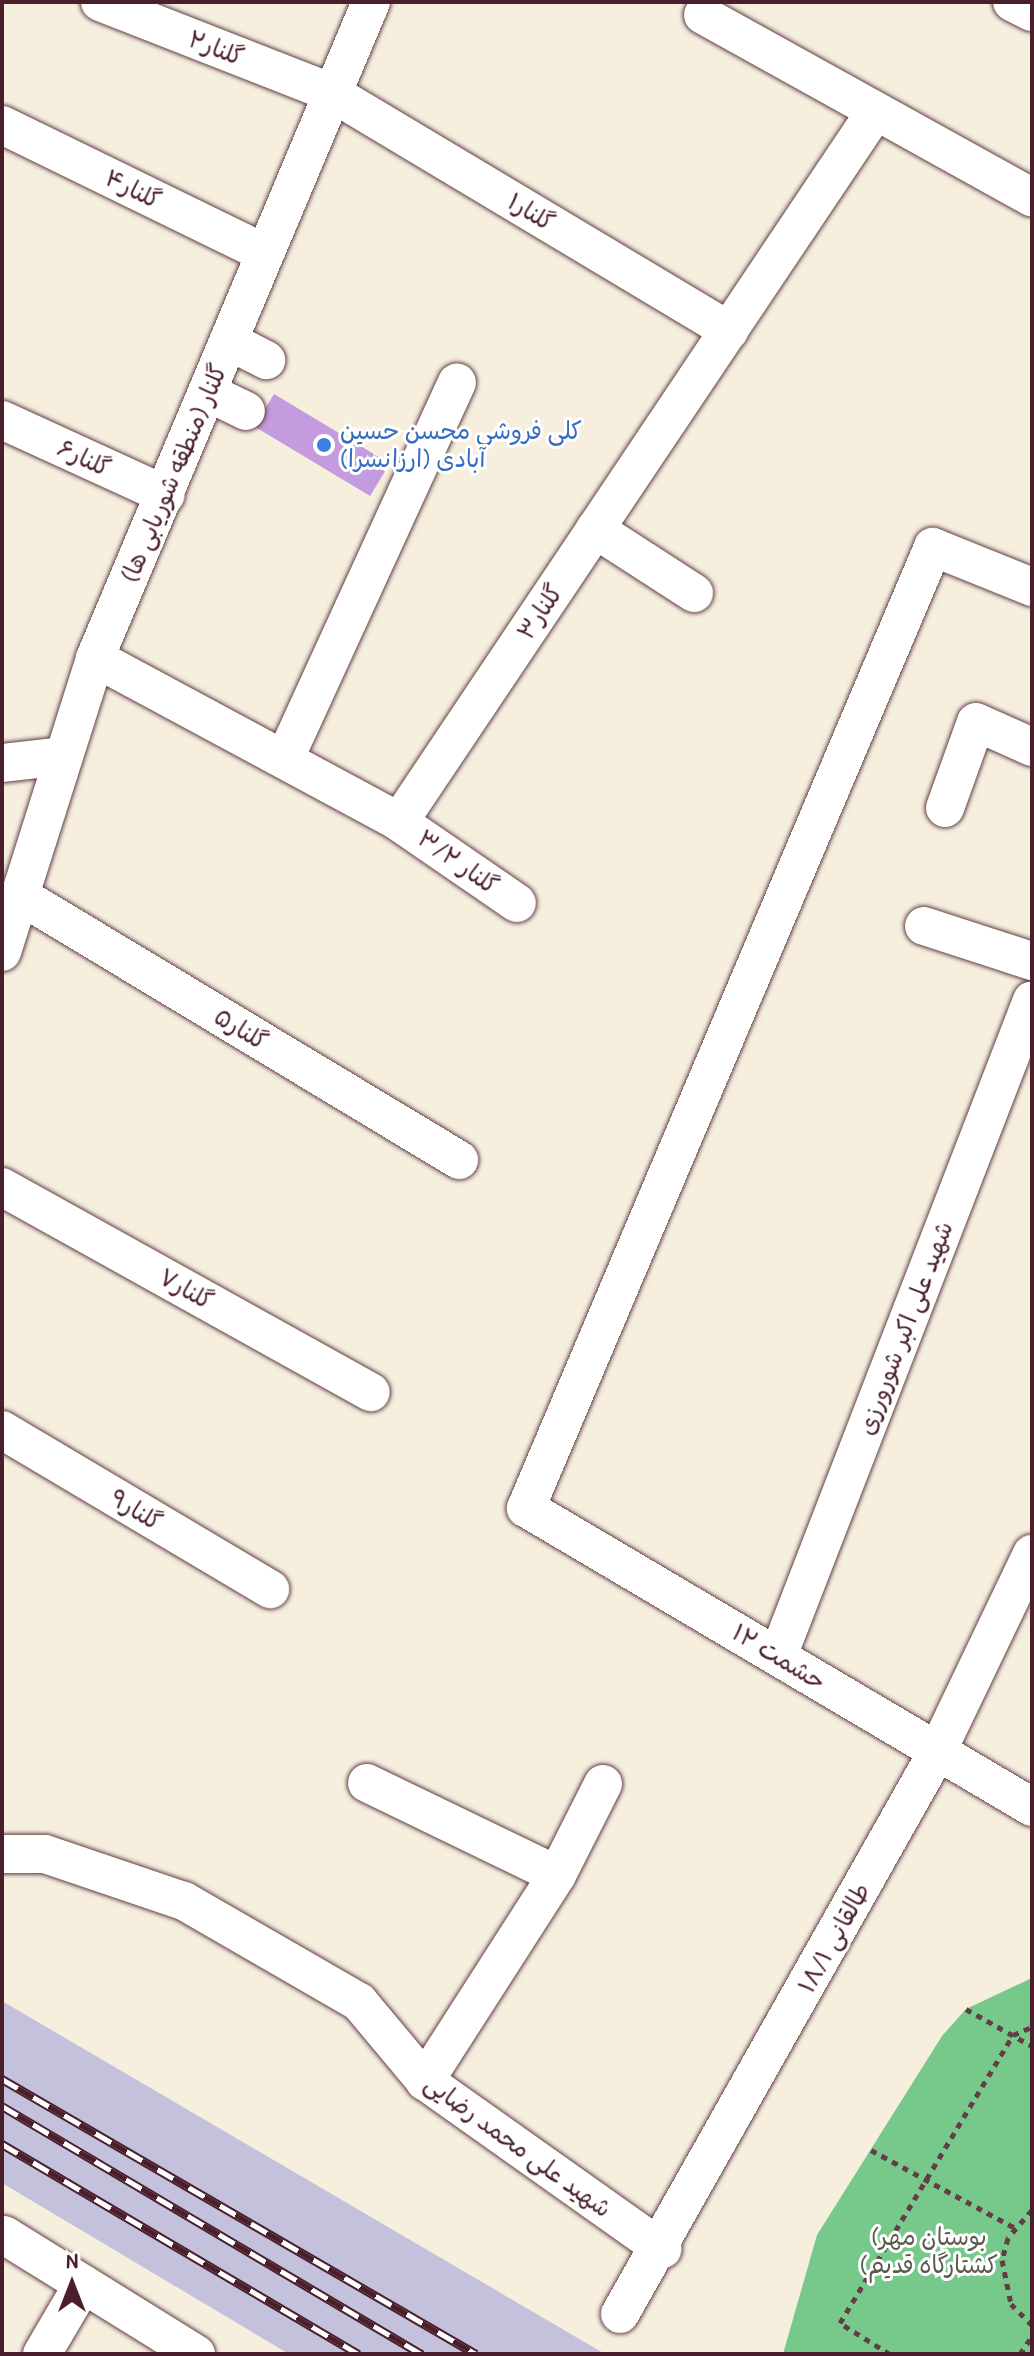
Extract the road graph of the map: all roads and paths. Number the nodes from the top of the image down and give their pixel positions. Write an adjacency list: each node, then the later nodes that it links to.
1 (100, 2): 6 (street, گلنار۲)
2 (371, 2): 6 (street, گلنار (منطقه شوریابی ها))
3 (1012, 2): 4 (street)
4 (1032, 12)
5 (703, 15): 7 (street)
6 (332, 93): 10 (street, گلنار (منطقه شوریابی ها)); 11 (street, گلنار۱)
7 (873, 115): 9 (street); 11 (street, گلنار۳)
8 (2, 125): 10 (street, گلنار۴)
9 (1032, 197)
10 (264, 253): 12 (street, گلنار (منطقه شوریابی ها))
11 (729, 331): 19 (street, گلنار۳)
12 (229, 341): 13 (street); 15 (street, گلنار (منطقه شوریابی ها))
13 (266, 360)
14 (457, 383): 25 (street)
15 (209, 393): 16 (street); 18 (street, گلنار (منطقه شوریابی ها))
16 (246, 411)
17 (2, 420): 18 (street, گلنار۶)
18 (166, 495): 22 (street, گلنار (منطقه شوریابی ها))
19 (595, 529): 21 (street); 28 (street, گلنار۳)
20 (1032, 587): 41 (street, حشمت ۱۲)
21 (694, 593)
22 (95, 658): 24 (street, گلنار (منطقه شوریابی ها)); 25 (street)
23 (1032, 747): 27 (street)
24 (64, 756): 26 (street); 29 (street, گلنار (منطقه شوریابی ها))
25 (285, 758): 28 (street)
26 (2, 763)
27 (945, 808)
28 (399, 822): 30 (street, گلنار ۳/۲)
29 (24, 898): 32 (street, گلنار (منطقه شوریابی ها)); 35 (street, گلنار۵)
30 (517, 903)
31 (924, 926): 33 (street)
32 (2, 952)
33 (1032, 961)
34 (1032, 1000): 41 (street, شهید علی اکبر شورورزی)
35 (459, 1160)
36 (2, 1187): 37 (street, گلنار۷)
37 (371, 1392)
38 (2, 1430): 40 (street, گلنار۹)
39 (1032, 1554): 42 (street, طالقانی ۱۸/۱)
40 (270, 1589)
41 (778, 1656): 42 (street, حشمت ۱۲)
42 (936, 1754): 45 (street, حشمت ۱۲); 58 (street, طالقانی ۱۸/۱)
43 (367, 1783): 47 (street)
44 (603, 1784): 47 (street)
45 (1032, 1807)
46 (2, 1854): 52 (street, شهید علی محمد رضایی)
47 (557, 1875): 52 (street)
48 (966, 2009): 50 (path)
49 (1032, 2027): 50 (path)
50 (1013, 2035): 51 (path); 54 (path)
51 (1032, 2046)
52 (425, 2081): 58 (street, شهید علی محمد رضایی)
53 (871, 2150): 54 (path)
54 (926, 2180): 56 (path); 65 (path)
55 (1032, 2210): 56 (path)
56 (1015, 2228): 61 (path)
57 (4, 2235): 59 (street)
58 (662, 2249): 60 (street, طالقانی ۱۸/۱)
59 (83, 2284): 63 (street); 64 (street)
60 (620, 2314)
61 (1032, 2325)
62 (1032, 2336): 66 (path)
63 (42, 2354)
64 (196, 2354)
65 (890, 2354)
66 (1020, 2354)

